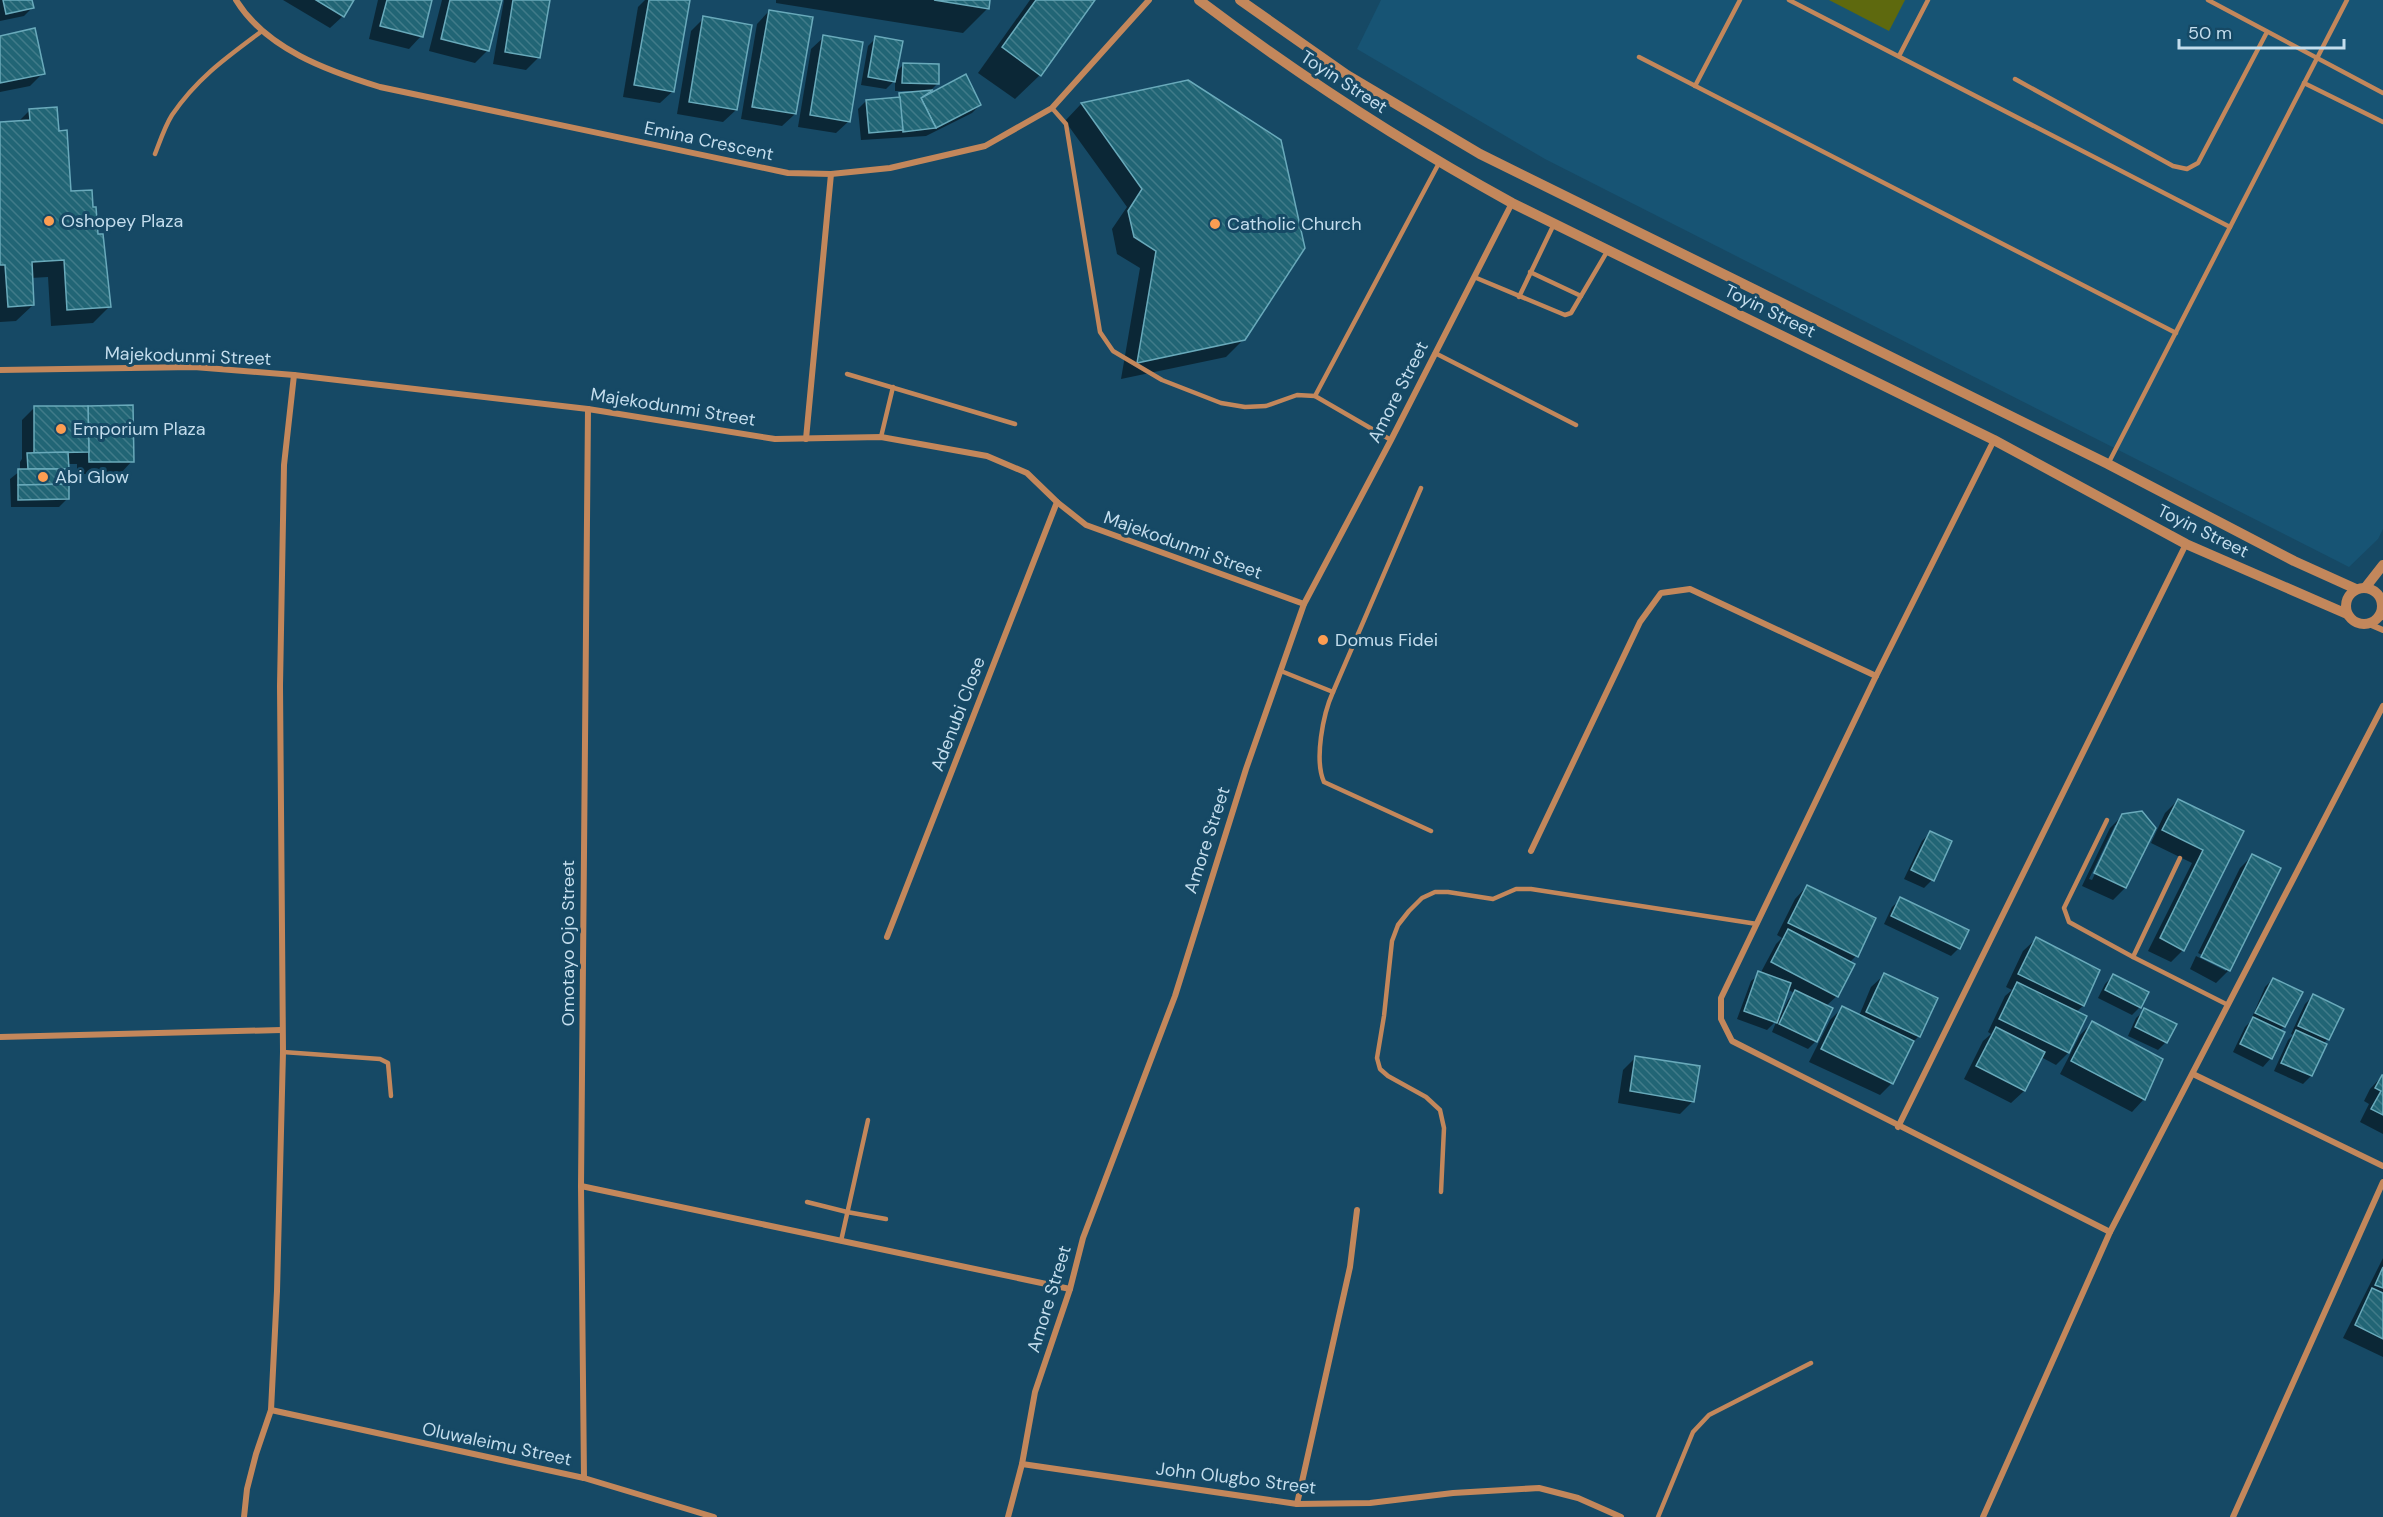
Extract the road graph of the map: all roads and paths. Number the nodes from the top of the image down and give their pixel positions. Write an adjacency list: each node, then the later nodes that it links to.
1 (236, 0): 10 (street, Emina Crescent)
2 (1149, 0): 19 (street, Emina Crescent)
3 (1199, 0): 22 (street, Toyin Street)
4 (1240, 0): 46 (street, Toyin Street)
5 (1740, 0): 17 (lane)
6 (1789, 0): 12 (lane)
7 (1928, 0): 12 (lane)
8 (2208, 0): 11 (lane)
9 (2347, 0): 14 (lane)
10 (262, 31): 21 (lane); 23 (street, Emina Crescent)
11 (2267, 32): 14 (lane); 15 (lane)
12 (1899, 56): 26 (lane)
13 (1639, 57): 17 (lane)
14 (2316, 59): 16 (lane); 18 (lane)
15 (2015, 79)
16 (2304, 83): 20 (lane); 26 (lane)
17 (1695, 86): 32 (lane)
18 (2383, 93)
19 (1052, 108): 23 (street, Emina Crescent); 38 (lane)
20 (2383, 122)
21 (155, 154)
22 (1440, 162): 24 (street, Toyin Street); 38 (lane)
23 (831, 174): 43 (street)
24 (1512, 203): 25 (street, Toyin Street); 29 (street, Amore Street)
25 (1554, 224): 27 (street, Toyin Street); 28 (lane)
26 (2230, 227): 32 (lane)
27 (1608, 250): 30 (lane); 45 (street, Toyin Street)
28 (1530, 272): 30 (lane); 31 (lane)
29 (1474, 278): 31 (lane); 33 (street, Amore Street)
30 (1581, 296): 31 (lane)
31 (1519, 297)
32 (2176, 333): 46 (lane)
33 (1435, 353): 41 (lane); 44 (street, Amore Street)
34 (0, 369): 36 (street, Majekodunmi Street)
35 (847, 374): 37 (lane)
36 (294, 375): 39 (street, Majekodunmi Street); 70 (street)
37 (893, 387): 40 (lane); 42 (lane)
38 (1316, 396): 44 (lane)
39 (588, 409): 43 (street, Majekodunmi Street); 79 (street, Omotayo Ojo Street)
40 (1015, 424)
41 (1576, 425)
42 (881, 436): 43 (street, Majekodunmi Street); 48 (street, Majekodunmi Street)
43 (806, 439)
44 (1391, 440): 53 (street, Amore Street)
45 (1994, 440): 49 (street, Toyin Street); 59 (street)
46 (2108, 464): 51 (street, Toyin Street)
47 (1421, 488): 60 (lane)
48 (1057, 502): 53 (street, Majekodunmi Street); 67 (street, Adenubi Close)
49 (2186, 544): 54 (street, Toyin Street); 76 (street)
50 (2383, 565): 51 (street)
51 (2360, 589): 52 (street); 54 (street)
52 (2382, 599): 55 (street)
53 (1304, 604): 58 (street, Amore Street)
54 (2347, 614): 56 (street)
55 (2382, 616): 56 (street)
56 (2369, 624): 57 (street)
57 (2383, 630)
58 (1281, 671): 60 (lane); 87 (street, Amore Street)
59 (1876, 676): 64 (street); 66 (street)
60 (1333, 692): 63 (lane)
61 (2383, 706): 69 (street)
62 (2107, 820): 68 (lane)
63 (1431, 831)
64 (1531, 851)
65 (2180, 858): 68 (lane)
66 (1756, 924): 76 (street); 80 (lane)
67 (887, 937)
68 (2133, 957): 69 (lane)
69 (2228, 1005): 73 (street)
70 (281, 1030): 71 (street); 72 (street)
71 (0, 1037)
72 (283, 1052): 74 (lane); 89 (street)
73 (2193, 1074): 77 (street); 85 (street)
74 (390, 1096)
75 (868, 1120): 83 (lane)
76 (1898, 1127): 85 (street)
77 (2383, 1166)
78 (2383, 1182): 99 (street)
79 (581, 1186): 86 (street); 91 (street, Omotayo Ojo Street)
80 (1441, 1192)
81 (807, 1202): 83 (lane)
82 (1357, 1210): 92 (street)
83 (847, 1212): 84 (lane); 86 (lane)
84 (886, 1219)
85 (2110, 1232): 98 (street)
86 (840, 1241): 87 (street)
87 (1070, 1289): 90 (street, Amore Street)
88 (1811, 1363): 97 (lane)
89 (271, 1410): 91 (street, Oluwaleimu Street); 93 (street)
90 (1022, 1464): 92 (street, John Olugbo Street); 95 (street, Amore Street)
91 (584, 1478): 94 (street, Oluwaleimu Street)
92 (1297, 1504): 96 (street, John Olugbo Street)
93 (244, 1517)
94 (714, 1517)
95 (1008, 1517)
96 (1621, 1517)
97 (1658, 1517)
98 (1983, 1517)
99 (2233, 1517)

